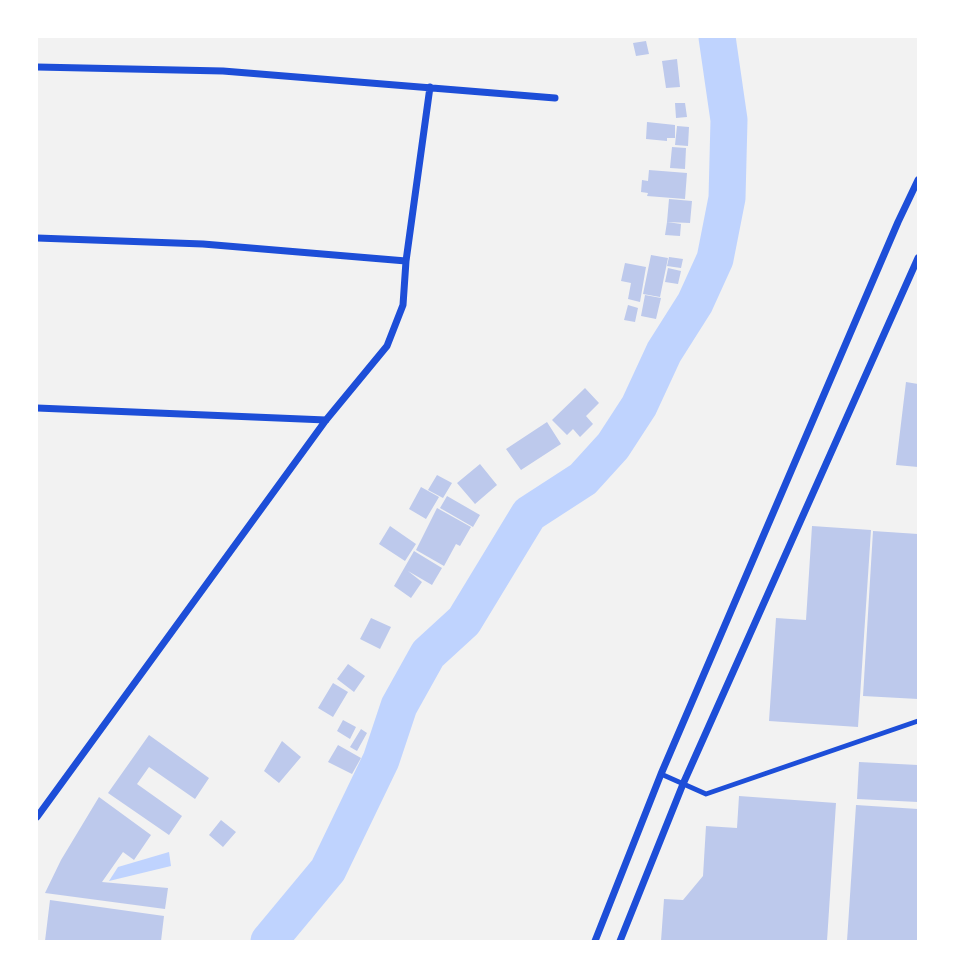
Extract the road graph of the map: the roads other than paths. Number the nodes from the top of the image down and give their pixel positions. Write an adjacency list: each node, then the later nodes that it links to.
1 (37, 67): 2 (street)
2 (430, 87): 3 (street); 7 (street)
3 (555, 98)
4 (918, 180): 11 (street)
5 (37, 238): 7 (street)
6 (918, 258): 12 (street)
7 (406, 261): 9 (street)
8 (37, 408): 9 (street)
9 (326, 420): 13 (street)
10 (918, 721): 12 (lane)
11 (661, 774): 12 (lane); 15 (street)
12 (683, 784): 16 (street)
13 (40, 805): 14 (street)
14 (37, 817)
15 (595, 941)
16 (620, 941)

